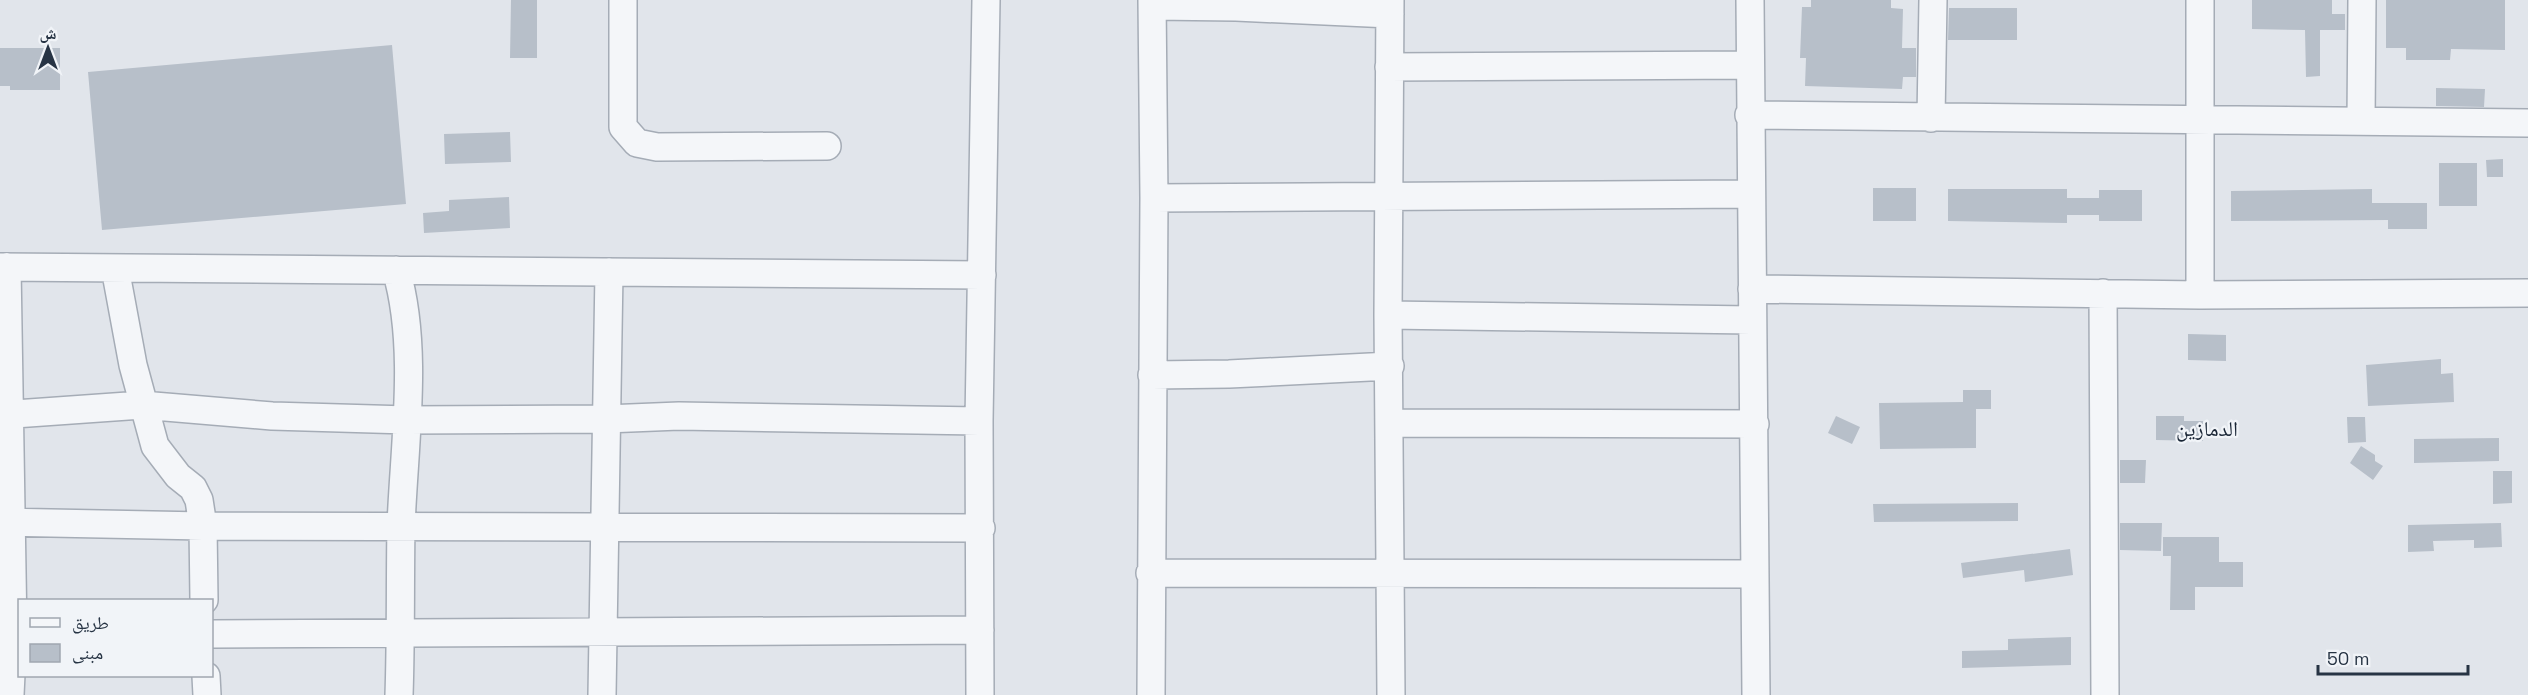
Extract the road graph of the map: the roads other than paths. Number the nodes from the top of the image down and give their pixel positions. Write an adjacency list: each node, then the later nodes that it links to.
1 (623, 0): 16 (street)
2 (986, 0): 24 (street)
3 (1750, 0): 9 (street)
4 (1933, 0): 12 (street)
5 (2200, 0): 13 (street)
6 (2362, 0): 14 (street)
7 (1152, 3): 8 (street); 18 (street)
8 (1390, 7): 10 (street)
9 (1750, 65): 10 (street); 11 (street)
10 (1389, 67): 19 (street)
11 (1749, 115): 12 (street); 17 (street)
12 (1931, 118): 13 (street)
13 (2199, 120): 14 (street); 28 (street)
14 (2361, 121): 15 (street)
15 (2528, 123)
16 (827, 146)
17 (1751, 194): 19 (street); 25 (street)
18 (1154, 198): 19 (street); 32 (street)
19 (1389, 198): 29 (street)
20 (3, 267): 21 (street); 34 (street)
21 (116, 268): 22 (street); 33 (street)
22 (396, 270): 23 (street); 36 (street)
23 (609, 272): 24 (street); 35 (street)
24 (982, 275): 37 (street)
25 (1752, 289): 26 (street); 30 (street)
26 (2103, 293): 28 (street); 63 (street)
27 (2528, 293): 28 (street)
28 (2200, 295)
29 (1389, 315): 30 (street); 31 (street)
30 (1751, 320): 39 (street)
31 (1390, 366): 32 (street); 38 (street)
32 (1152, 375): 45 (street)
33 (142, 405): 34 (street); 36 (street); 41 (street)
34 (5, 415): 40 (street)
35 (606, 419): 36 (street); 37 (street); 43 (street)
36 (407, 420): 42 (street)
37 (979, 421): 44 (street)
38 (1390, 423): 39 (street); 46 (street)
39 (1755, 424): 47 (street)
40 (6, 522): 41 (street); 52 (street)
41 (203, 526): 42 (street); 48 (street)
42 (401, 526): 43 (street); 50 (street)
43 (605, 527): 44 (street); 51 (street)
44 (981, 528): 49 (street)
45 (1150, 573): 46 (street); 60 (street)
46 (1390, 574): 47 (street); 61 (street)
47 (1755, 574): 62 (street)
48 (204, 599)
49 (980, 630): 51 (street); 59 (street)
50 (401, 631): 51 (street); 53 (street); 57 (street)
51 (604, 631): 58 (street)
52 (16, 632): 55 (street)
53 (213, 634)
54 (206, 677): 56 (street)
55 (10, 695)
56 (207, 695)
57 (399, 695)
58 (602, 695)
59 (980, 695)
60 (1151, 695)
61 (1391, 695)
62 (1756, 695)
63 (2105, 695)

